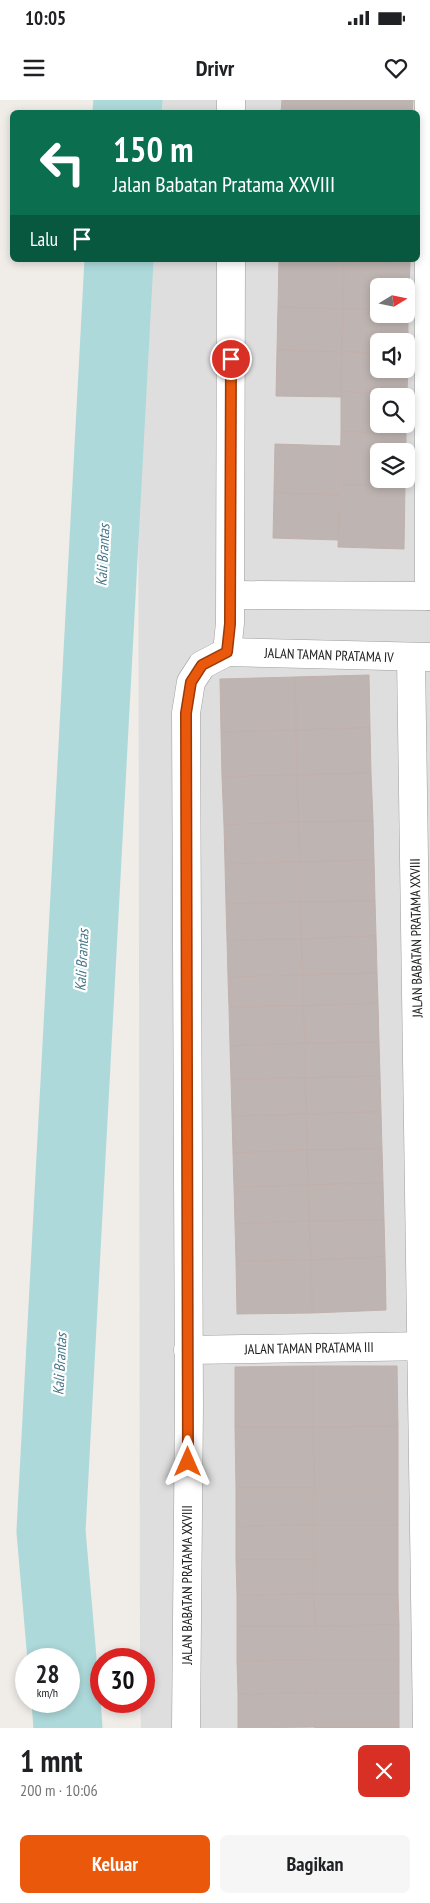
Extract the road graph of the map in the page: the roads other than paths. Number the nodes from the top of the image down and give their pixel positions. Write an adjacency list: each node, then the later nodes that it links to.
1 (430, 100): 4 (street)
2 (231, 262): 3 (street)
3 (231, 595): 4 (street); 5 (street)
4 (429, 596)
5 (227, 652): 6 (street, JALAN TAMAN PRATAMA IV); 8 (street, JALAN BABATAN PRATAMA XXVIII)
6 (421, 657): 7 (street, JALAN BABATAN PRATAMA XXVIII)
7 (426, 1346): 8 (street, JALAN TAMAN PRATAMA III); 10 (street, JALAN BABATAN PRATAMA XXVIII)
8 (188, 1350): 9 (street, JALAN BABATAN PRATAMA XXVIII)
9 (186, 1728)
10 (427, 1728)

